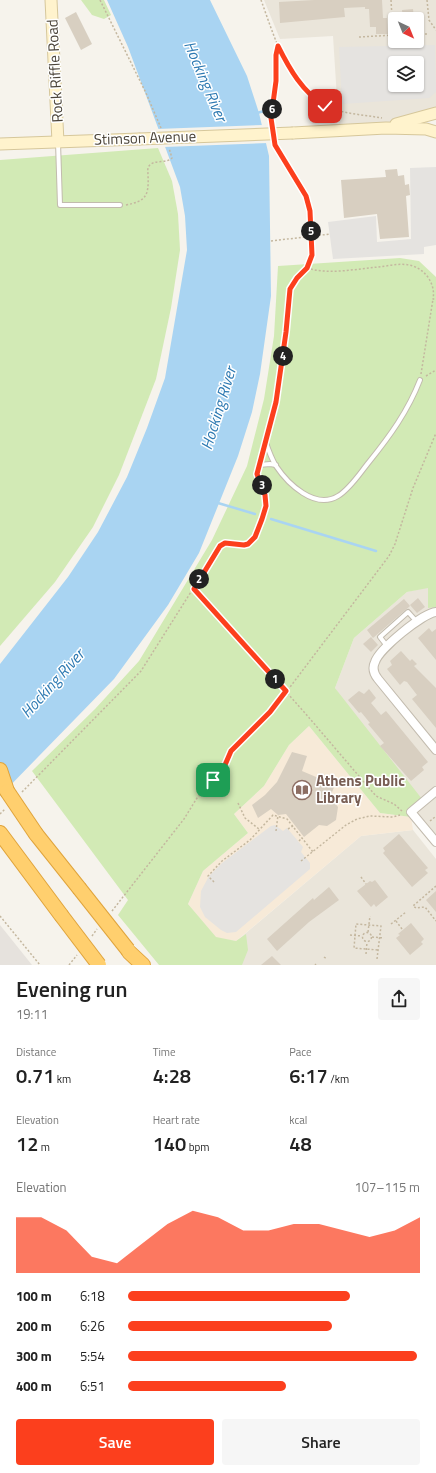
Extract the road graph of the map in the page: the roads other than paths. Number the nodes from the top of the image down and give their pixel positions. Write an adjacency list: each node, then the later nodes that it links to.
1 (51, 0): 5 (main road, Rock Riffle Road)
2 (436, 113): 3 (main road, Stimson Avenue)
3 (384, 123): 4 (main road, Stimson Avenue); 5 (main road, Stimson Avenue, bridge)
4 (436, 132)
5 (58, 142): 6 (main road, Stimson Avenue); 7 (lane)
6 (0, 144)
7 (120, 206)
8 (420, 380): 11 (lane)
9 (265, 440): 11 (lane)
10 (259, 465): 11 (lane)
11 (276, 466)
12 (436, 612): 13 (street)
13 (417, 622): 14 (street); 14 (lane)
14 (388, 646): 15 (street)
15 (436, 750)
16 (0, 770): 18 (highway)
17 (436, 791): 21 (street)
18 (9, 793): 23 (highway, bridge)
19 (0, 833): 22 (highway)
20 (0, 838): 22 (highway)
21 (436, 842)
22 (12, 850): 24 (highway, bridge)
23 (128, 951): 25 (highway); 26 (highway)
24 (99, 965)
25 (138, 965)
26 (143, 965)

